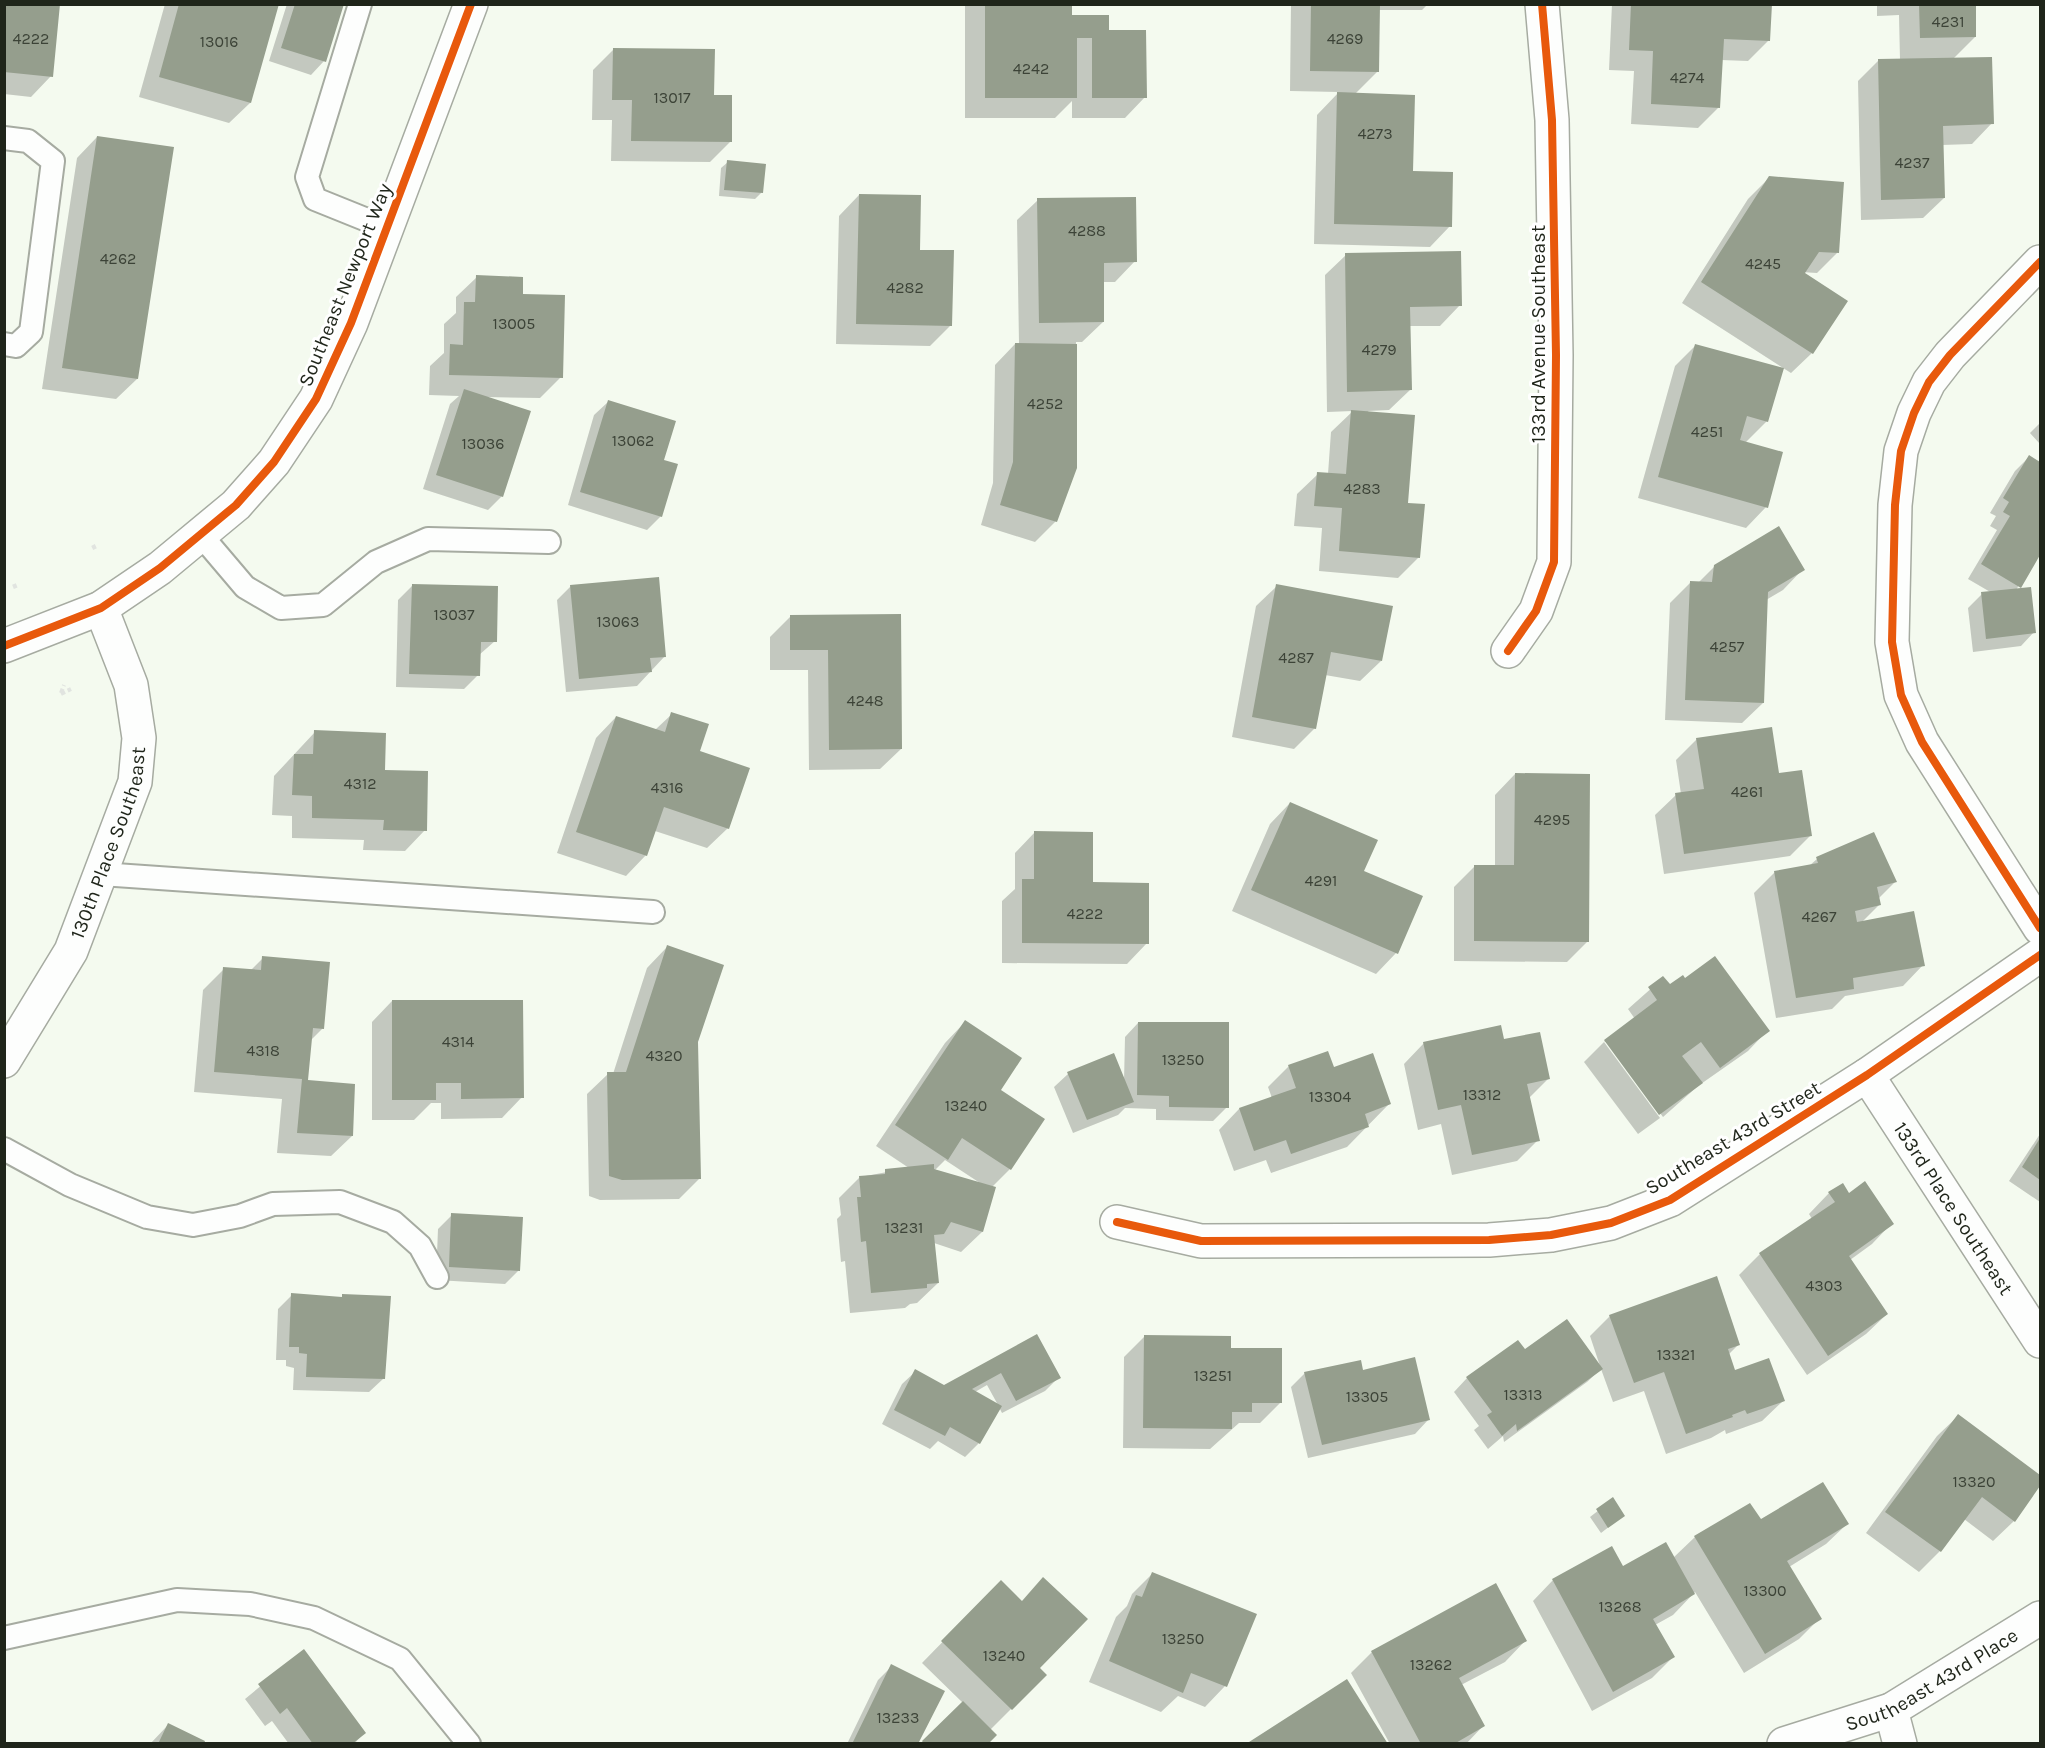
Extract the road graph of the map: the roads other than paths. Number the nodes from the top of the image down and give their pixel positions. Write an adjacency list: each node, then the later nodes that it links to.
1 (360, 4): 5 (lane)
2 (471, 4): 5 (street, Southeast Newport Way)
3 (1542, 4): 12 (street, 133rd Avenue Southeast)
4 (4, 138): 7 (lane)
5 (387, 228): 8 (street, Southeast Newport Way)
6 (2040, 262): 15 (street)
7 (4, 344)
8 (200, 534): 9 (lane); 10 (street, Southeast Newport Way)
9 (549, 542)
10 (100, 608): 11 (street, Southeast Newport Way); 13 (street, 130th Place Southeast)
11 (4, 646)
12 (1508, 651)
13 (101, 874): 14 (lane); 17 (street, 130th Place Southeast)
14 (653, 912)
15 (2040, 928)
16 (2040, 955): 18 (street, Southeast 43rd Street)
17 (4, 1061)
18 (1867, 1075): 20 (street, Southeast 43rd Street); 22 (street, 133rd Place Southeast)
19 (4, 1149): 21 (lane)
20 (1117, 1222)
21 (437, 1277)
22 (2040, 1341)
23 (2040, 1618): 25 (street, Southeast 43rd Place)
24 (4, 1638): 26 (lane)
25 (1892, 1710): 27 (street, Southeast 43rd Place); 28 (street)
26 (460, 1740)
27 (1784, 1743)
28 (1900, 1743)

